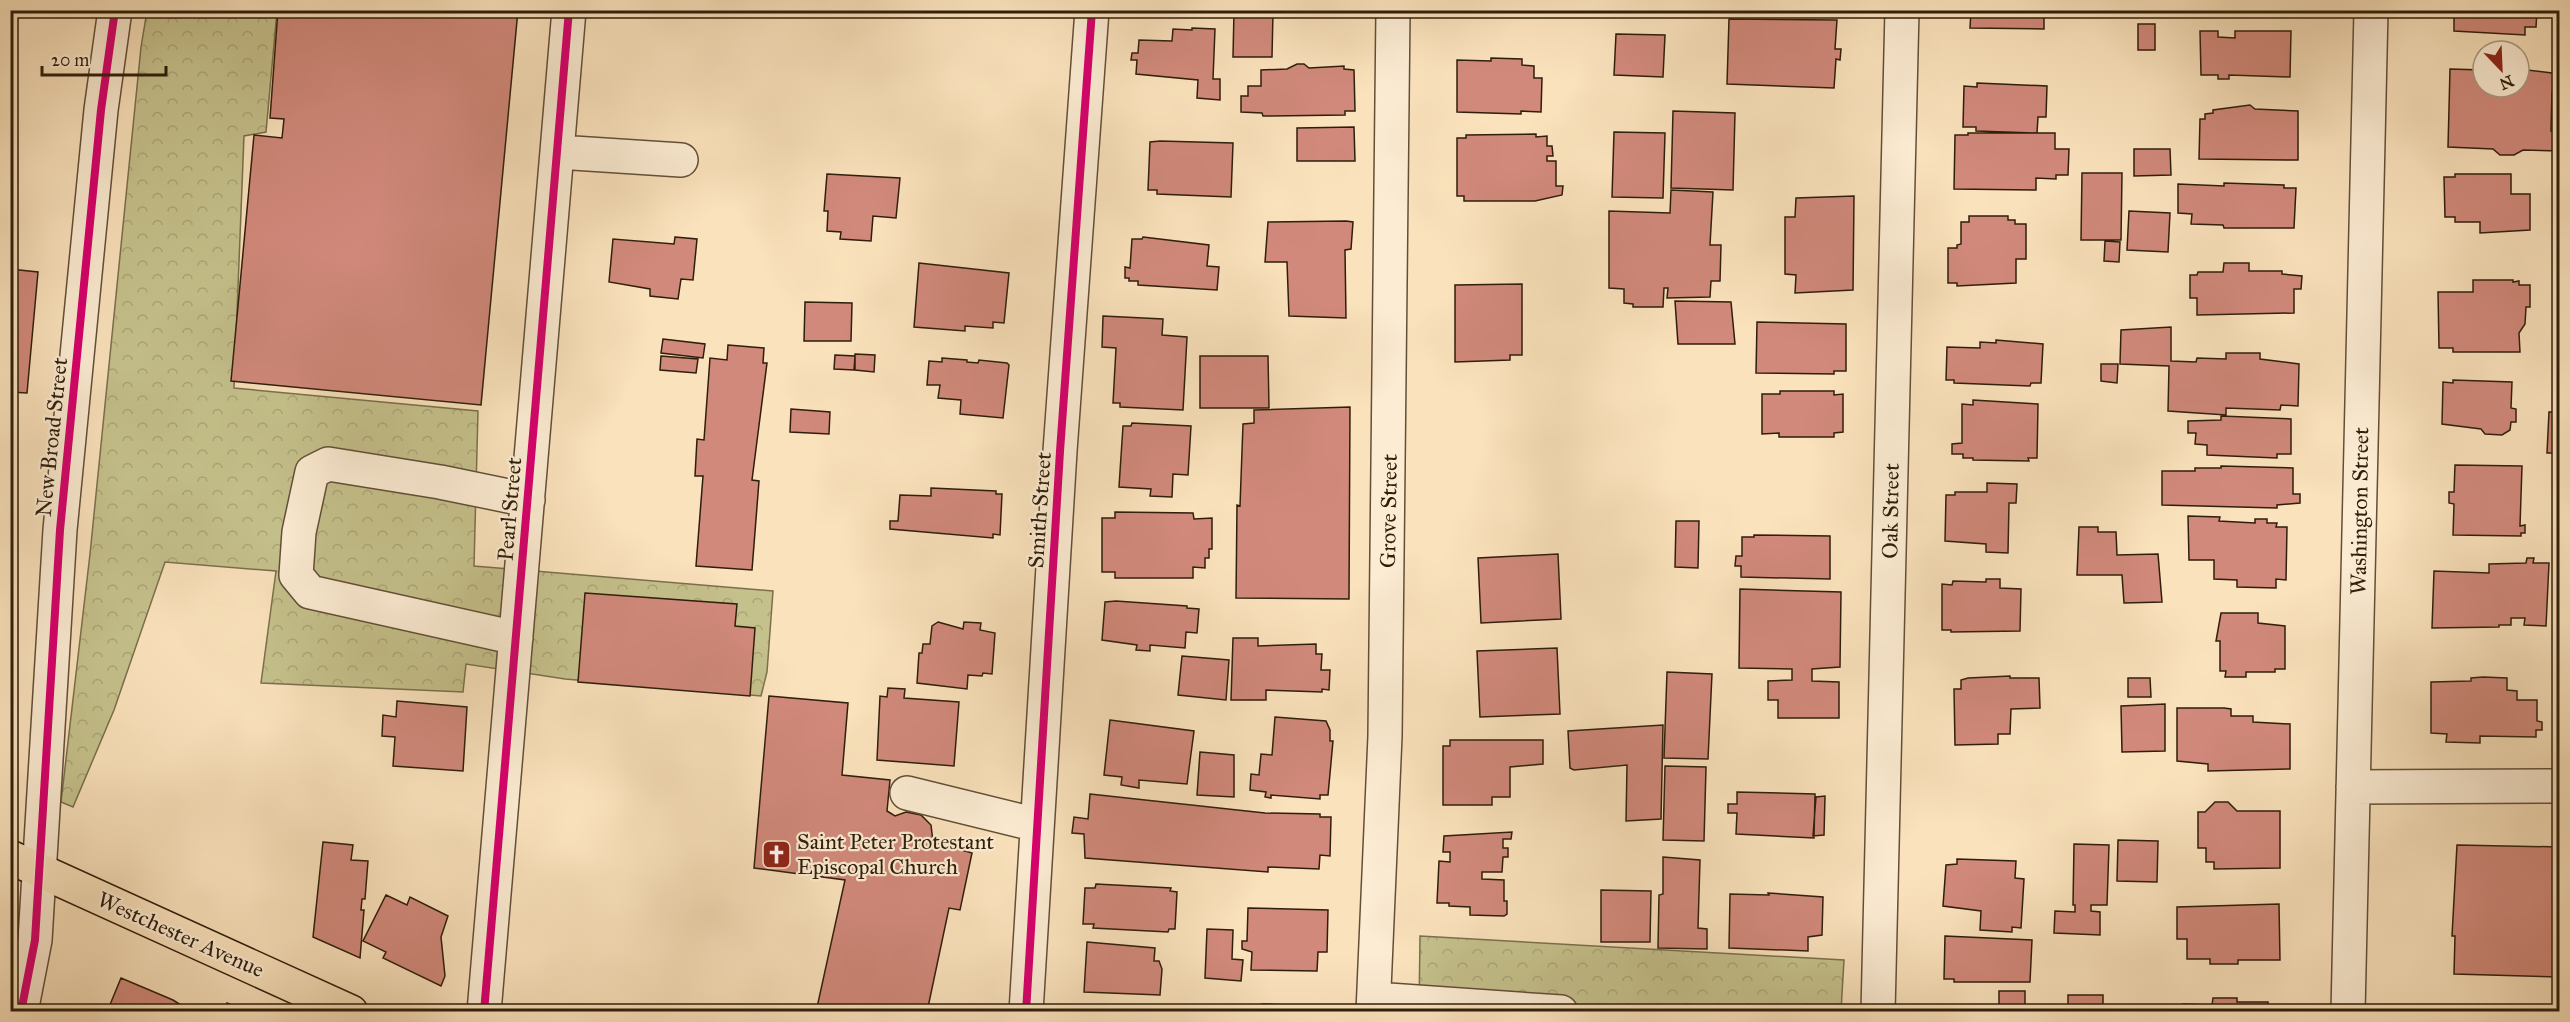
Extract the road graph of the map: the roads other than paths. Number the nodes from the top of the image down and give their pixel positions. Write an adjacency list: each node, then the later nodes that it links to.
1 (115, 10): 15 (street, New Broad Street)
2 (569, 10): 7 (street, Pearl Street)
3 (1092, 10): 14 (street, Smith Street)
4 (1393, 10): 16 (street, Grove Street)
5 (1902, 10): 22 (street, Oak Street)
6 (2371, 10): 12 (street, Washington Street)
7 (558, 152): 8 (street); 9 (street, Pearl Street)
8 (681, 160)
9 (528, 500): 10 (street, Pearl Street); 10 (street)
10 (516, 638): 19 (street, Pearl Street)
11 (2559, 786): 12 (street)
12 (2352, 788): 23 (street, Washington Street)
13 (907, 793): 14 (street)
14 (1037, 825): 20 (street, Smith Street)
15 (25, 863): 17 (street, New Broad Street); 18 (main road, Westchester Avenue)
16 (1374, 1005): 21 (street)
17 (21, 1011)
18 (351, 1011)
19 (484, 1011)
20 (1026, 1011)
21 (1562, 1011)
22 (1878, 1011)
23 (2348, 1011)

